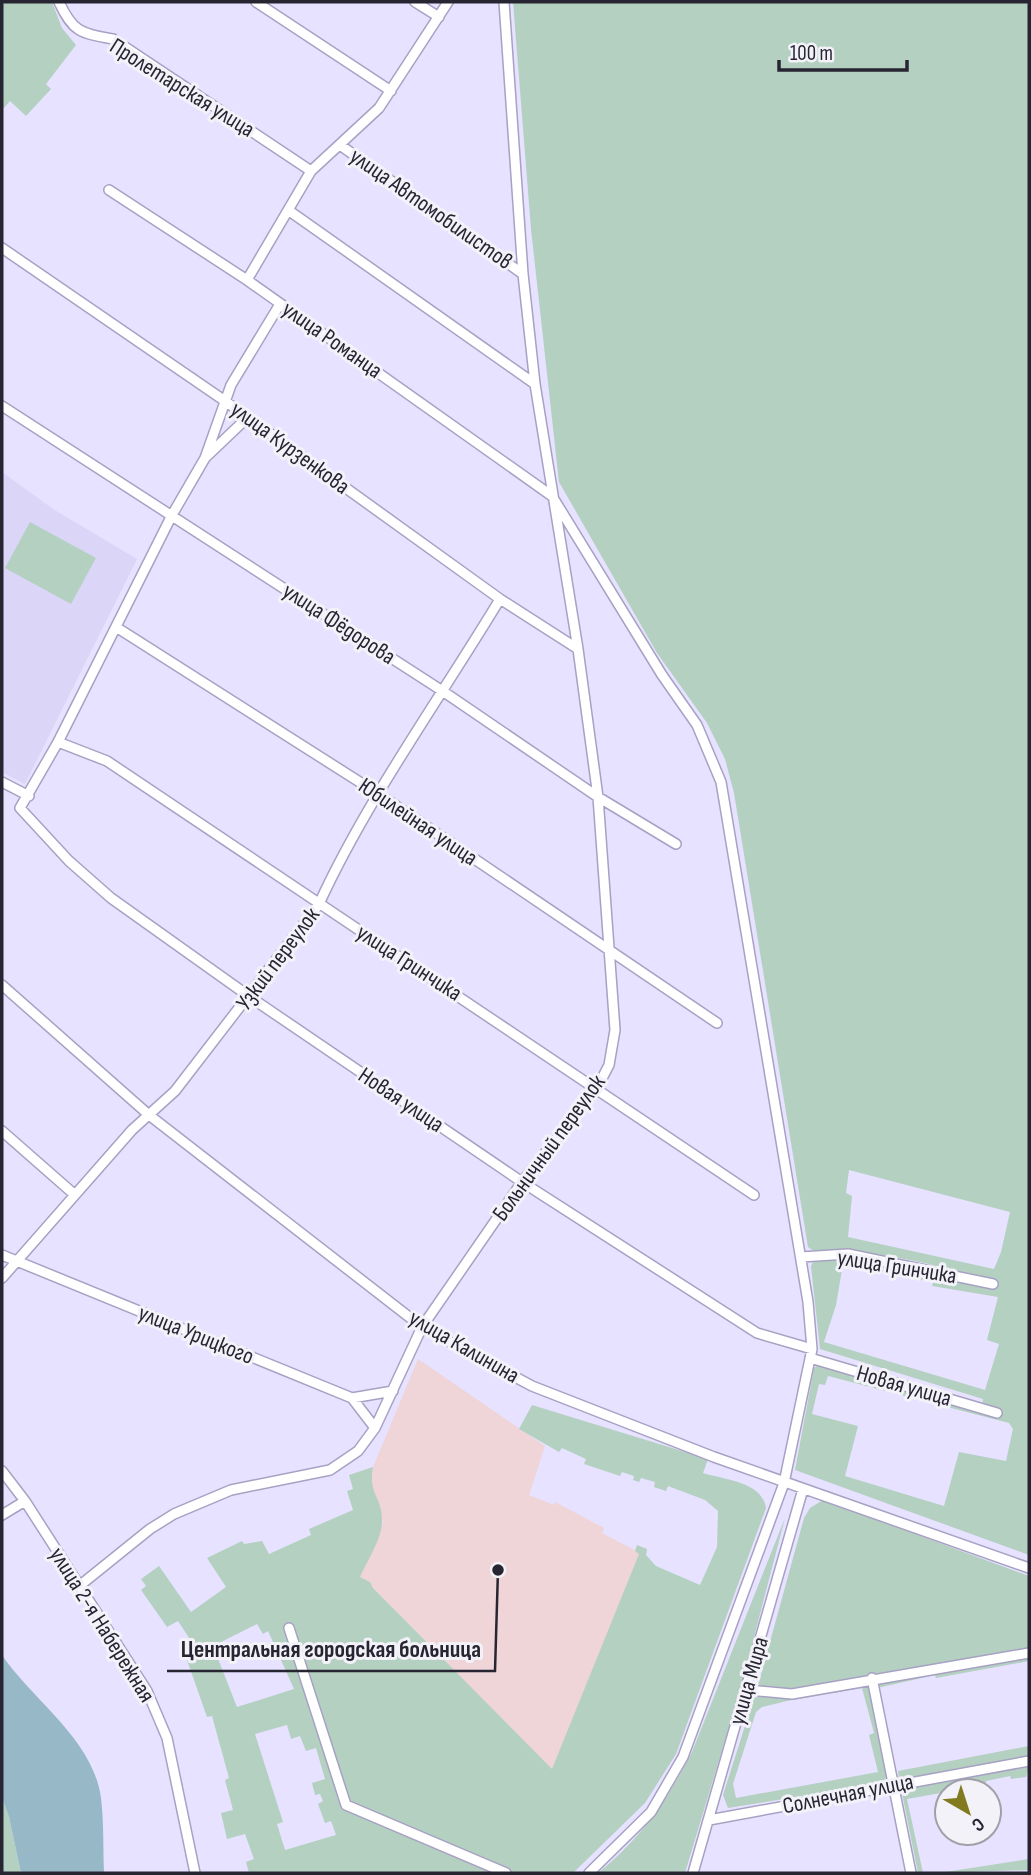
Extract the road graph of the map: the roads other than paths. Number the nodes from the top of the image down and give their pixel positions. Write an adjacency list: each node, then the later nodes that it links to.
1 (59, 2): 9 (street, Пролетарская улица)
2 (256, 2): 7 (street)
3 (415, 2): 6 (street)
4 (448, 2): 6 (street)
5 (504, 2): 13 (street, Больничный переулок)
6 (439, 17): 7 (street)
7 (391, 91): 8 (street)
8 (340, 145): 9 (street); 13 (street, улица Автомобилистов)
9 (312, 172): 11 (street)
10 (109, 190): 14 (street, улица Романца)
11 (288, 211): 14 (street); 16 (street)
12 (2, 248): 17 (street, улица Курзенкова)
13 (523, 274): 16 (street, Больничный переулок)
14 (247, 280): 15 (street, улица Романца)
15 (280, 304): 17 (street); 21 (street, улица Романца)
16 (535, 384): 21 (street, Больничный переулок)
17 (225, 401): 19 (street, улица Курзенкова); 20 (street)
18 (2, 406): 22 (street, улица Фёдорова)
19 (248, 417): 20 (street); 23 (street, улица Курзенкова)
20 (205, 458): 22 (street)
21 (552, 496): 25 (street, Больничный переулок); 45 (street)
22 (172, 515): 24 (street); 26 (street, улица Фёдорова)
23 (500, 599): 25 (street, улица Курзенкова); 26 (street, Узкий переулок)
24 (116, 627): 27 (street); 29 (street, Юбилейная улица)
25 (578, 649): 31 (street, Больничный переулок)
26 (444, 692): 29 (street, Узкий переулок); 31 (street, улица Фёдорова)
27 (58, 742): 30 (street); 33 (street, улица Гринчика)
28 (2, 782): 30 (street)
29 (380, 795): 33 (street, Узкий переулок); 34 (street, Юбилейная улица)
30 (29, 796): 36 (street, Новая улица)
31 (597, 797): 32 (street, улица Фёдорова); 34 (street, Больничный переулок)
32 (676, 844)
33 (319, 904): 36 (street, Узкий переулок); 38 (street, улица Гринчика)
34 (610, 953): 37 (street, Юбилейная улица); 38 (street, Больничный переулок)
35 (2, 985): 39 (street, улица Калинина)
36 (250, 997): 39 (street, Узкий переулок); 41 (street, Новая улица)
37 (717, 1023)
38 (597, 1088): 41 (street, Больничный переулок); 43 (street, улица Гринчика)
39 (149, 1115): 42 (street, Узкий переулок); 49 (street, улица Калинина)
40 (2, 1131): 42 (street)
41 (522, 1182): 49 (street, Больничный переулок); 50 (street, Новая улица)
42 (75, 1195): 46 (street, Узкий переулок)
43 (754, 1195)
44 (2, 1255): 46 (street, улица Урицкого)
45 (801, 1257): 48 (street, улица Гринчика); 50 (street)
46 (15, 1261): 47 (street, Узкий переулок); 52 (street, улица Урицкого)
47 (2, 1278)
48 (993, 1284)
49 (422, 1327): 51 (street, Больничный переулок); 56 (street, улица Калинина)
50 (811, 1354): 53 (street, Новая улица); 56 (street)
51 (393, 1391): 52 (street); 54 (street, Больничный переулок)
52 (352, 1398): 54 (street)
53 (998, 1413)
54 (375, 1428): 61 (street, Больничный переулок)
55 (2, 1471): 58 (street, улица 2-я Набережная)
56 (784, 1483): 57 (street, улица Калинина); 71 (street)
57 (803, 1489): 60 (street, улица Калинина); 65 (street, улица Мира)
58 (25, 1501): 59 (street); 61 (street, улица 2-я Набережная)
59 (2, 1516)
60 (1029, 1568)
61 (78, 1587): 69 (street, улица 2-я Набережная)
62 (289, 1628): 70 (street)
63 (1029, 1653): 64 (street)
64 (872, 1678): 65 (street); 67 (street)
65 (748, 1690): 68 (street, улица Мира)
66 (1029, 1761): 67 (street, Солнечная улица)
67 (894, 1784): 68 (street, Солнечная улица); 73 (street)
68 (709, 1820): 72 (street, улица Мира)
69 (195, 1873)
70 (506, 1873)
71 (589, 1873)
72 (693, 1873)
73 (911, 1873)

